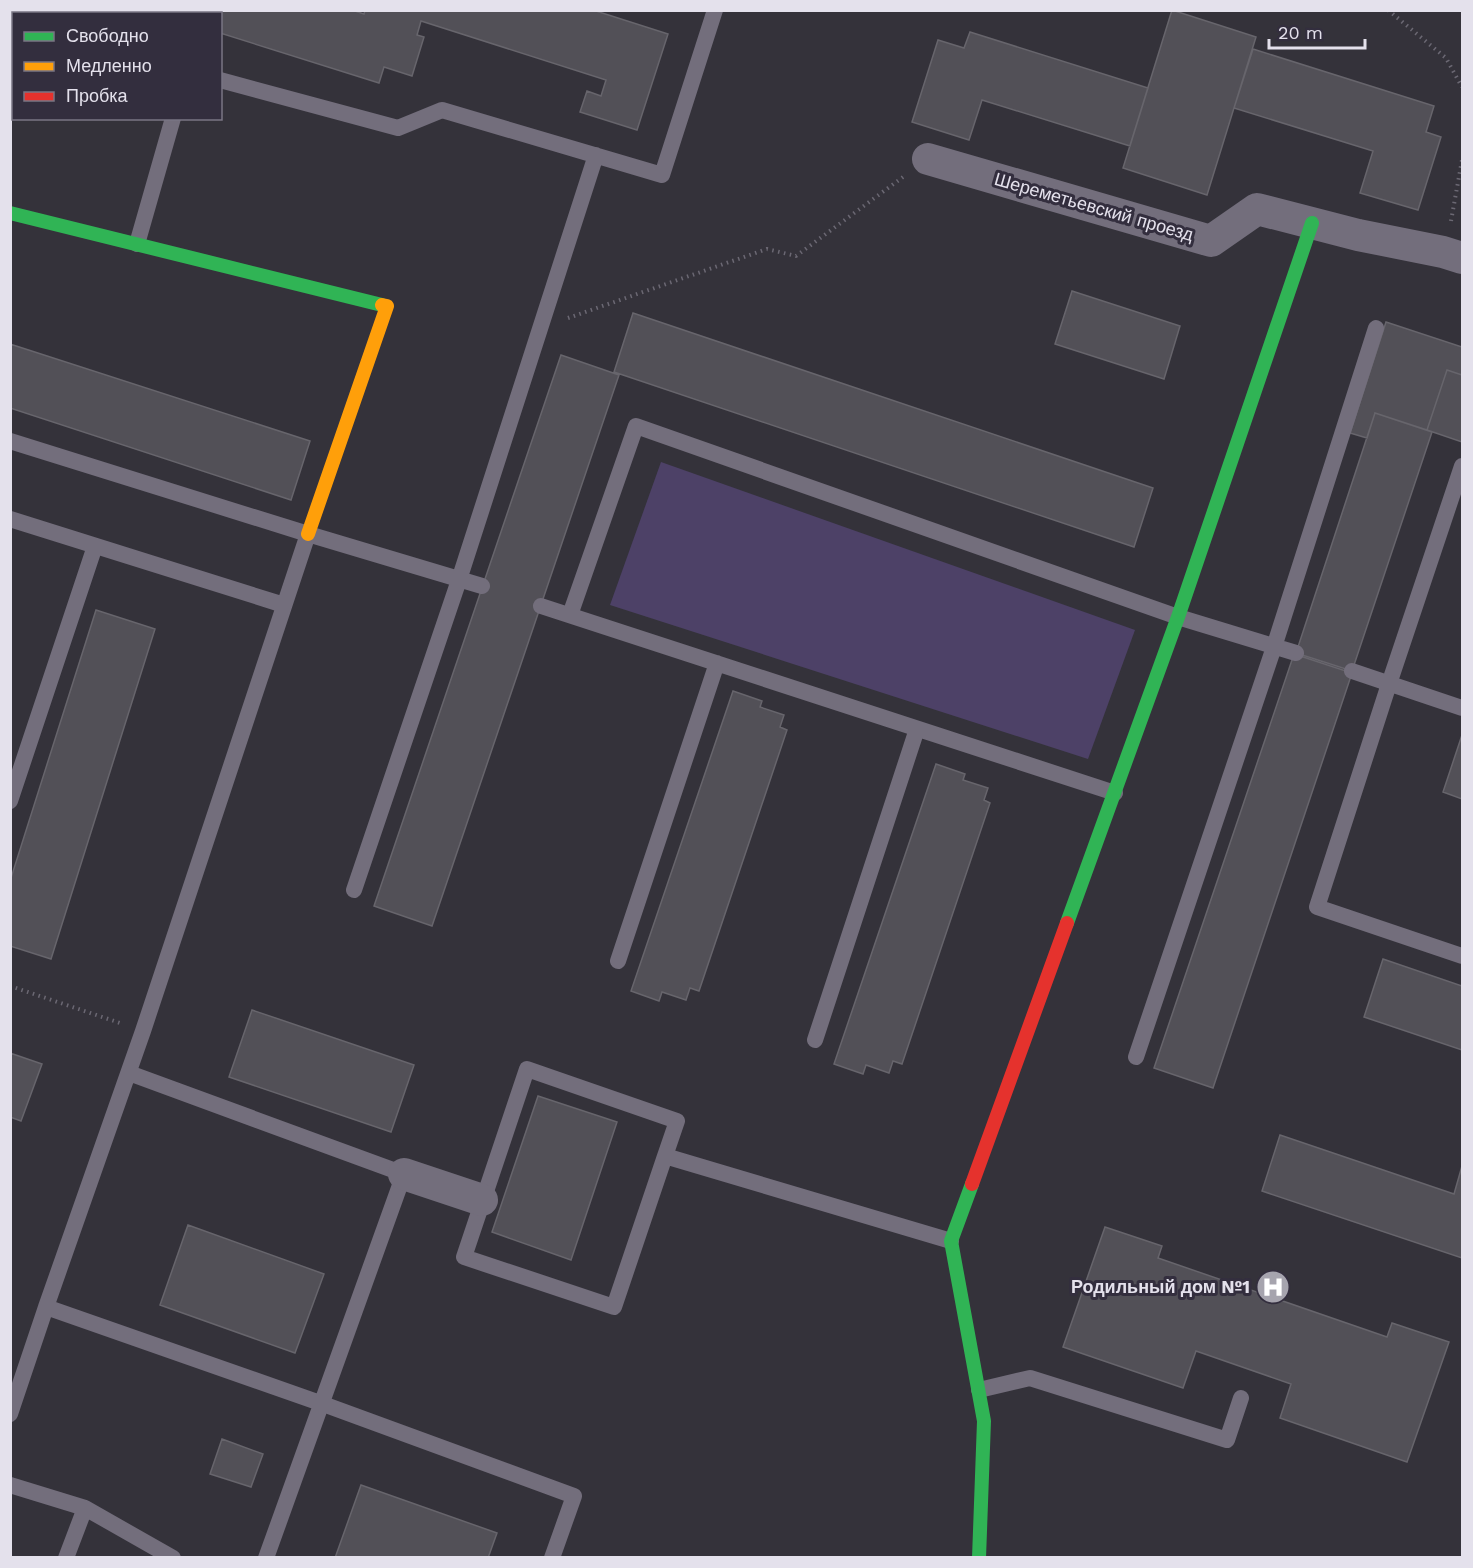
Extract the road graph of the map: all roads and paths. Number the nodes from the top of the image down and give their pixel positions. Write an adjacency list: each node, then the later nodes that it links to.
1 (715, 10): 6 (lane)
2 (1388, 10): 4 (path)
3 (222, 81): 6 (lane)
4 (1462, 87)
5 (172, 120): 11 (lane)
6 (596, 155): 13 (lane)
7 (928, 159): 10 (street, Шереметьевский проезд); 13 (path)
8 (1462, 160): 12 (path)
9 (10, 213): 11 (street)
10 (1312, 223): 12 (street, Шереметьевский проезд); 25 (street)
11 (137, 244): 18 (street)
12 (1453, 255)
13 (540, 328): 20 (lane)
14 (1376, 328): 26 (lane)
15 (10, 441): 18 (lane)
16 (1462, 466): 30 (lane)
17 (10, 519): 19 (lane)
18 (308, 534): 20 (lane); 22 (lane)
19 (95, 546): 22 (lane); 34 (lane)
20 (459, 580): 21 (lane); 35 (lane)
21 (482, 586)
22 (285, 605): 39 (lane)
23 (541, 606): 24 (lane)
24 (570, 615): 25 (lane); 28 (lane)
25 (1178, 617): 26 (lane); 33 (street)
26 (1274, 647): 27 (lane); 41 (lane)
27 (1296, 652)
28 (717, 663): 32 (lane); 37 (lane)
29 (1352, 671): 30 (lane)
30 (1389, 684): 31 (lane); 36 (lane)
31 (1462, 708)
32 (917, 729): 33 (lane); 40 (lane)
33 (1115, 793): 46 (street)
34 (10, 801)
35 (354, 890)
36 (1462, 956)
37 (618, 961)
38 (10, 986): 39 (path)
39 (143, 1031): 42 (lane)
40 (815, 1040)
41 (1136, 1057)
42 (129, 1073): 44 (lane); 47 (lane)
43 (664, 1156): 45 (lane); 45 (lane); 46 (lane)
44 (404, 1174): 45 (street); 50 (lane)
45 (483, 1200)
46 (951, 1241): 48 (street)
47 (46, 1307): 50 (lane); 51 (lane)
48 (979, 1390): 49 (lane); 58 (street)
49 (1241, 1398)
50 (323, 1404): 56 (lane); 57 (lane)
51 (10, 1414)
52 (10, 1485): 53 (lane)
53 (85, 1508): 54 (lane); 55 (lane)
54 (66, 1557)
55 (173, 1557)
56 (266, 1557)
57 (552, 1557)
58 (979, 1557)

